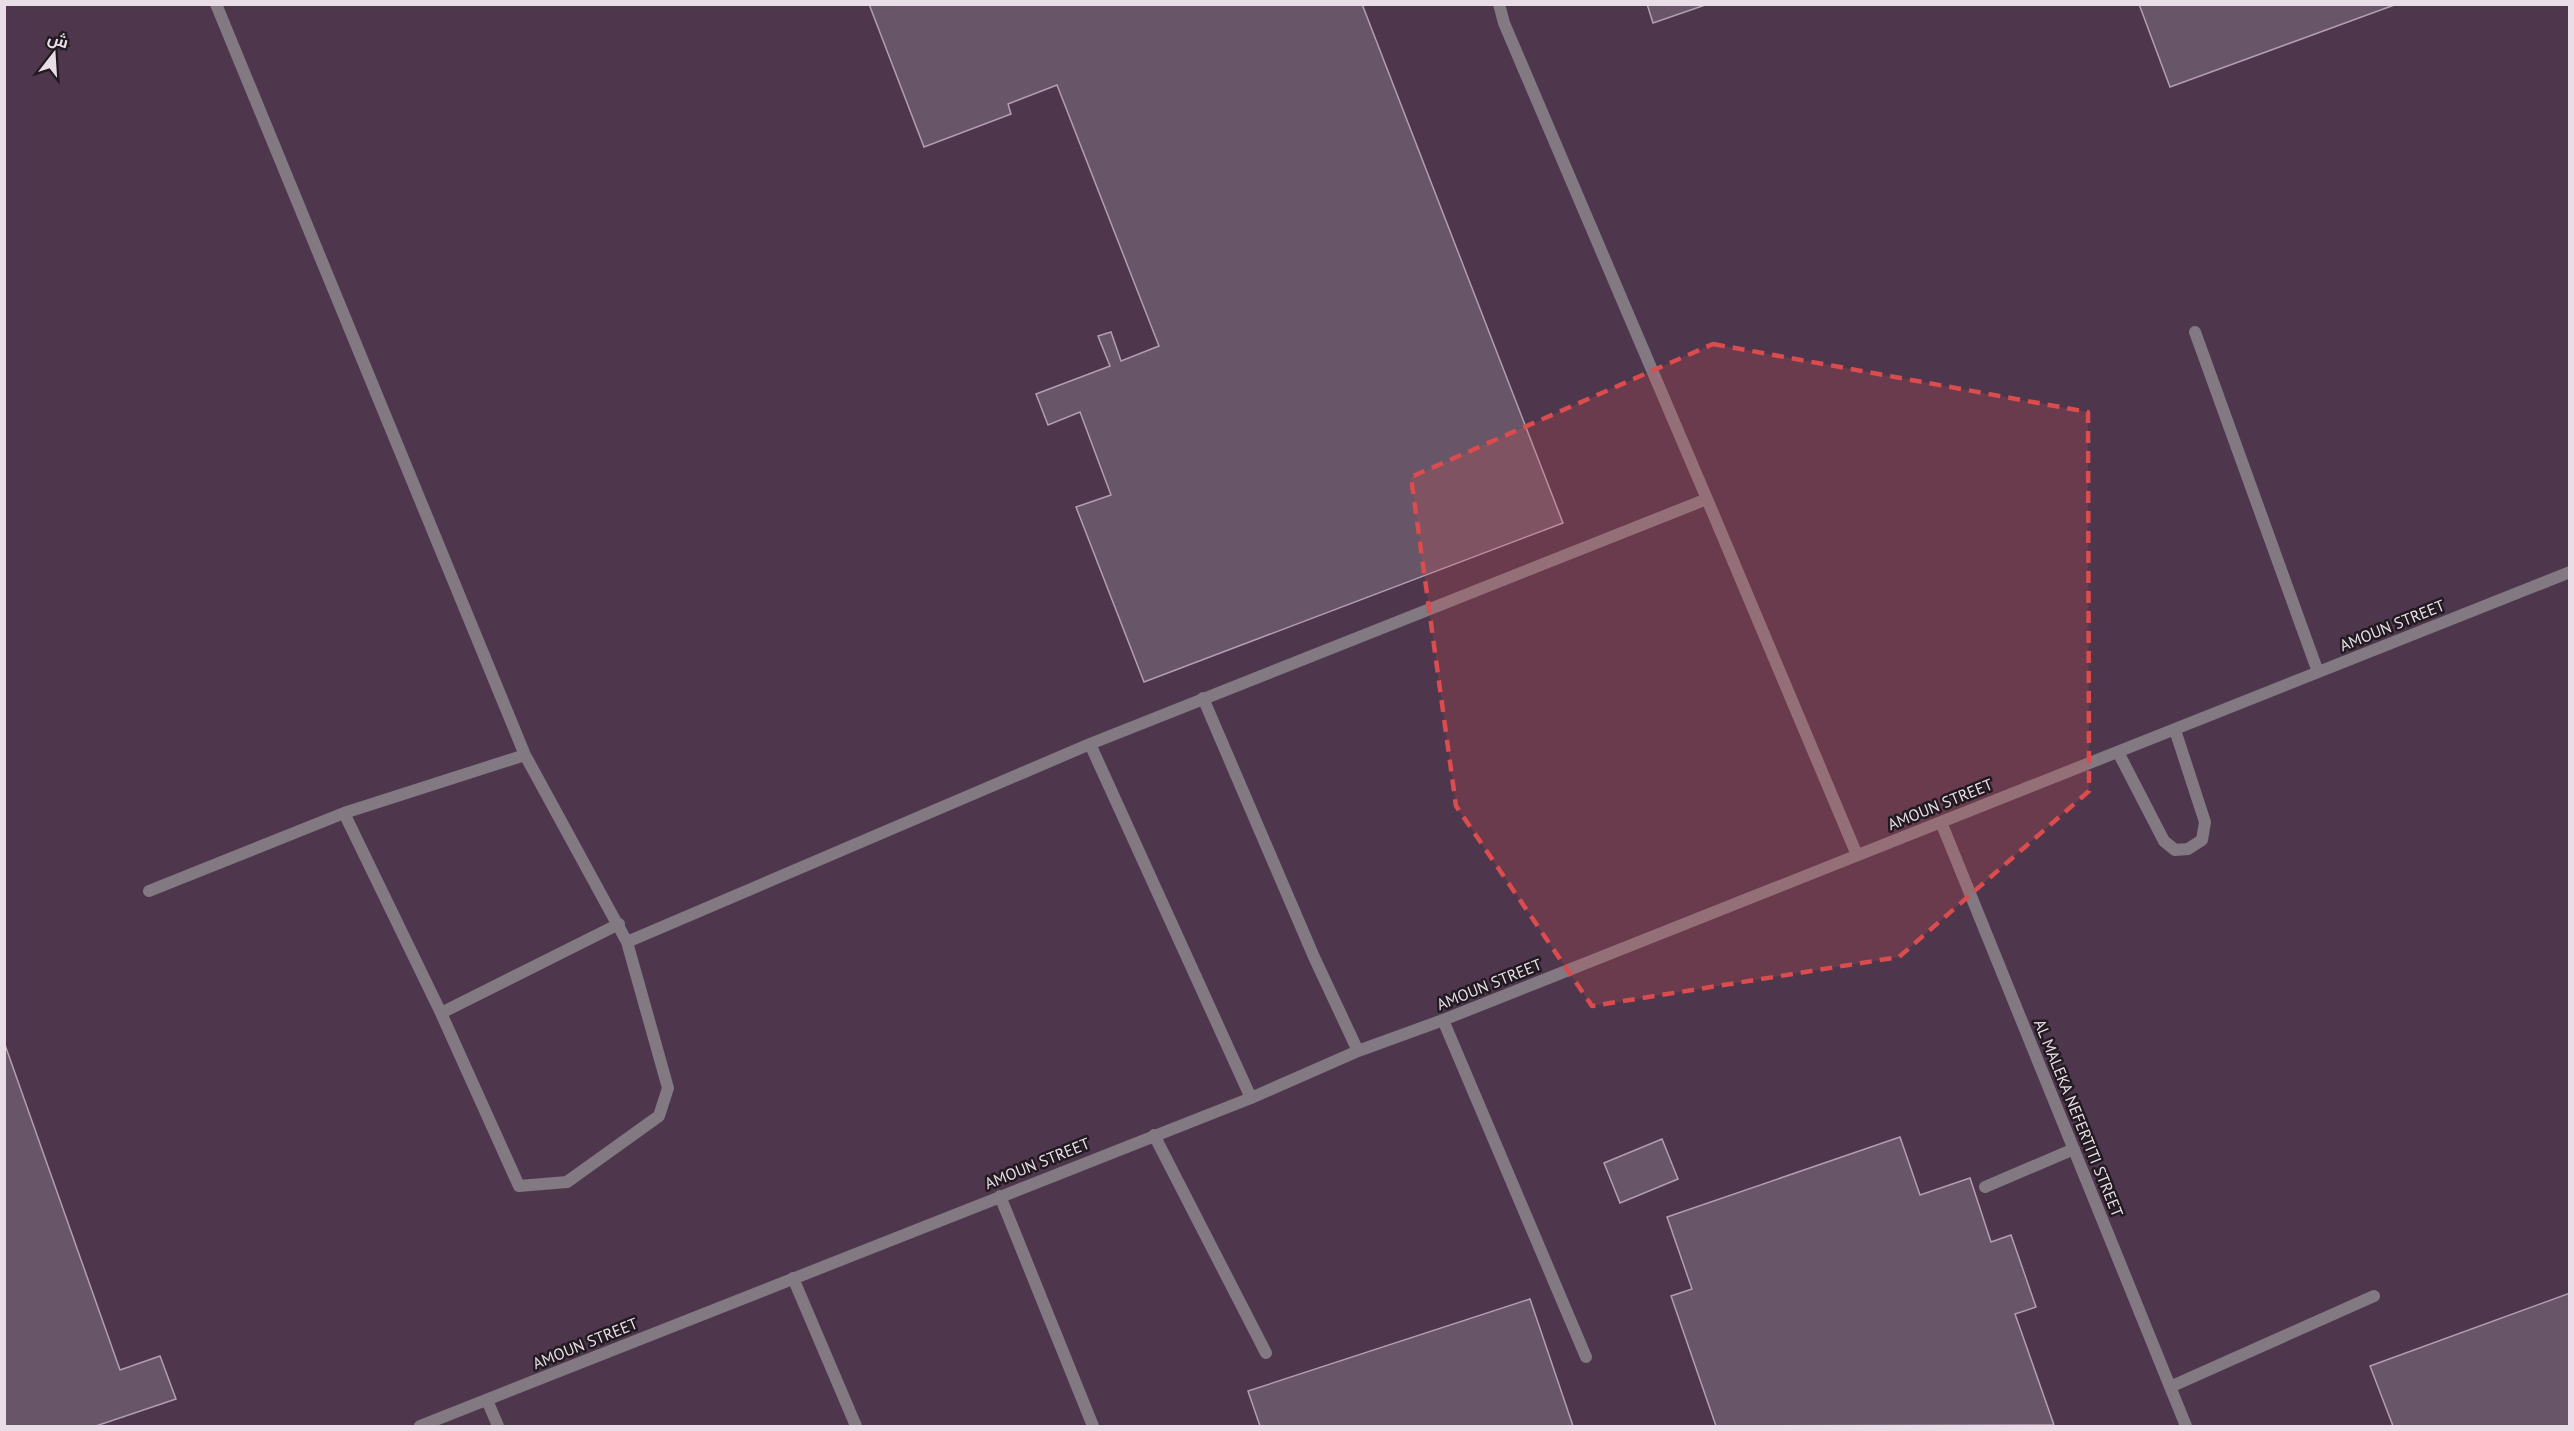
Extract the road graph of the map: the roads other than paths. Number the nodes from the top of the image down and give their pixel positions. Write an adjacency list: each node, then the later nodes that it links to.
1 (216, 4): 11 (lane)
2 (1499, 4): 4 (lane)
3 (2195, 332): 6 (lane)
4 (1707, 499): 7 (lane); 14 (lane)
5 (2570, 572): 6 (lane, AMOUN STREET)
6 (2318, 672): 8 (lane, AMOUN STREET)
7 (1203, 698): 9 (lane); 20 (lane)
8 (2175, 730): 10 (lane, AMOUN STREET); 10 (lane)
9 (1090, 744): 17 (lane); 21 (lane)
10 (2118, 752): 13 (lane, AMOUN STREET)
11 (525, 754): 12 (lane); 16 (lane)
12 (344, 813): 15 (lane); 18 (lane)
13 (1941, 822): 14 (lane, AMOUN STREET); 23 (lane, AL MALEKA NEFERTITI STREET)
14 (1857, 855): 19 (lane, AMOUN STREET)
15 (149, 891)
16 (619, 924): 17 (lane); 18 (lane)
17 (627, 942): 18 (lane)
18 (441, 1013)
19 (1443, 1020): 20 (lane, AMOUN STREET); 29 (lane)
20 (1358, 1051): 21 (lane, AMOUN STREET)
21 (1251, 1098): 22 (lane, AMOUN STREET)
22 (1154, 1135): 25 (lane, AMOUN STREET); 28 (lane)
23 (2074, 1149): 24 (lane); 30 (lane, AL MALEKA NEFERTITI STREET)
24 (1985, 1187)
25 (1000, 1196): 26 (lane, AMOUN STREET); 35 (lane)
26 (794, 1278): 31 (lane, AMOUN STREET); 34 (lane)
27 (2374, 1296): 30 (lane)
28 (1266, 1353)
29 (1586, 1357)
30 (2170, 1387): 36 (lane, AL MALEKA NEFERTITI STREET)
31 (487, 1400): 32 (lane, AMOUN STREET); 33 (lane)
32 (420, 1426)
33 (498, 1426)
34 (856, 1426)
35 (1093, 1426)
36 (2186, 1426)

